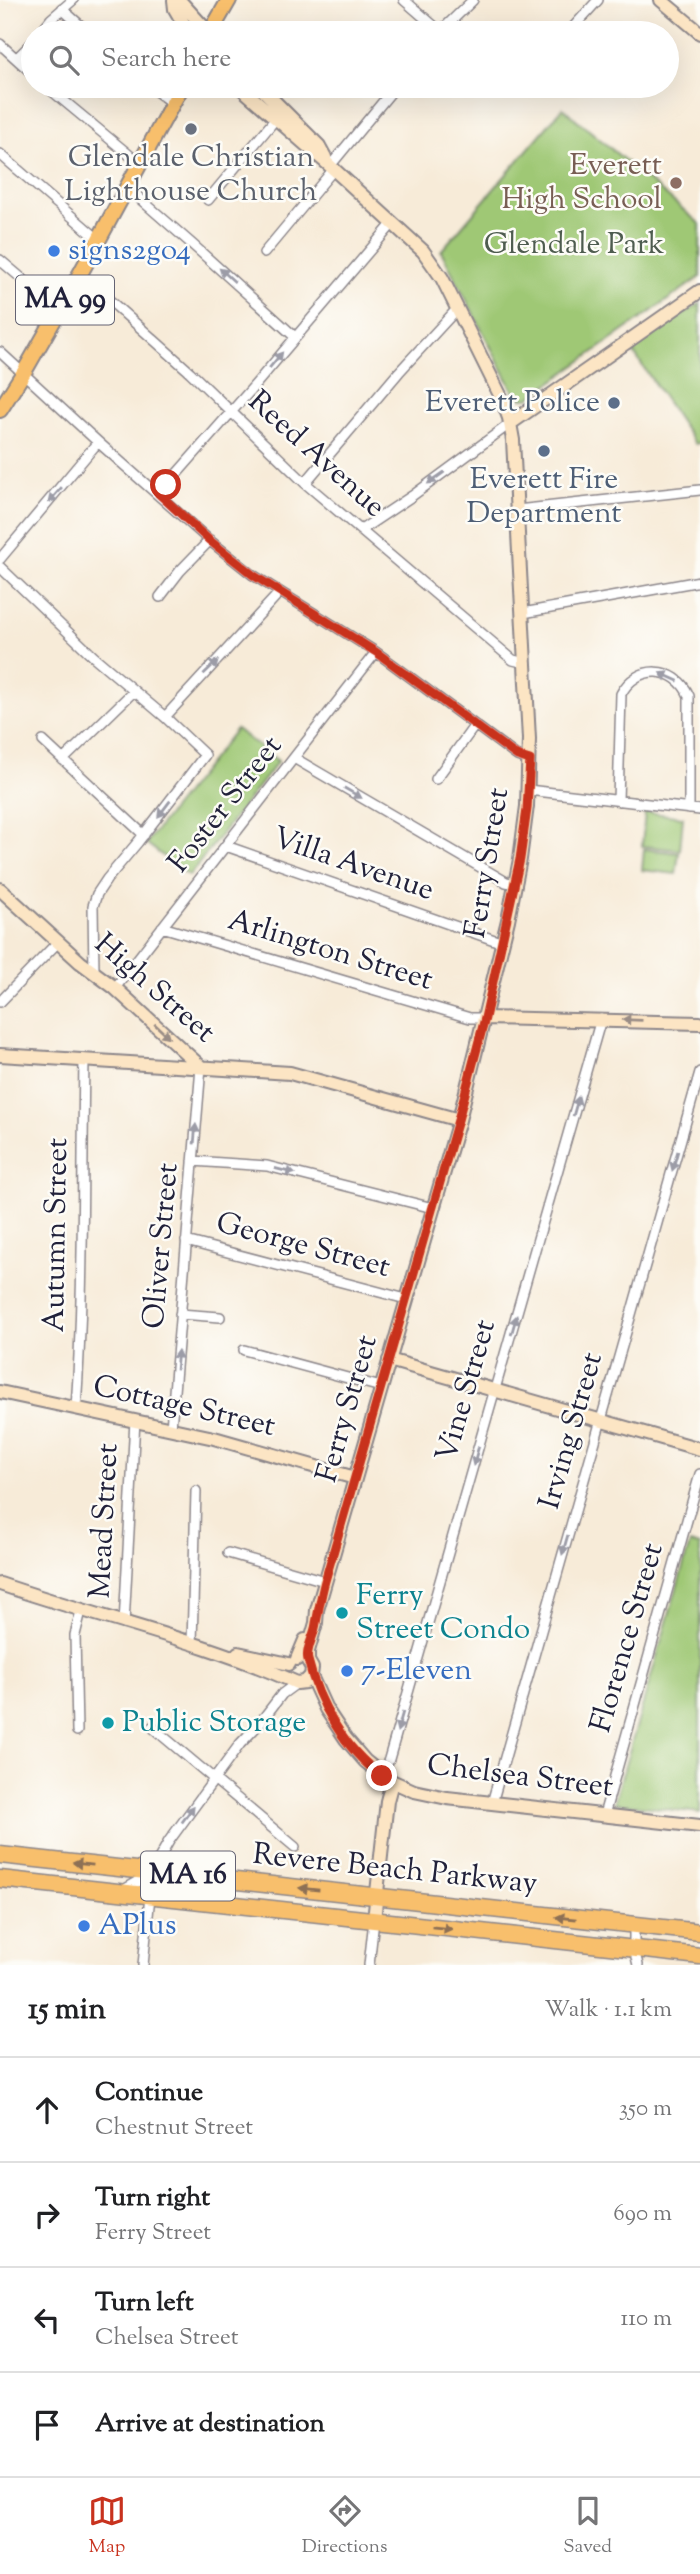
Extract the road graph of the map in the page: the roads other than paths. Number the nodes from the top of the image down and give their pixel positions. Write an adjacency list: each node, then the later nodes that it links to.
1 (73, 0): 9 (street)
2 (174, 0): 12 (main road)
3 (179, 0): 13 (main road)
4 (229, 0): 14 (main road)
5 (404, 0): 15 (street)
6 (473, 0): 16 (street)
7 (598, 0): 17 (street)
8 (661, 0): 18 (main road)
9 (62, 9): 10 (street); 11 (street)
10 (51, 21)
11 (76, 21)
12 (182, 21)
13 (199, 21)
14 (217, 21)
15 (427, 21)
16 (452, 21)
17 (579, 21)
18 (700, 33)
19 (0, 44): 21 (street)
20 (21, 54): 21 (street)
21 (17, 58): 22 (street)
22 (21, 62)
23 (60, 98): 32 (street)
24 (165, 98): 29 (street)
25 (175, 98): 29 (main road, MA 99)
26 (257, 98): 30 (main road, Ferry Street)
27 (269, 98): 30 (main road, Ferry Street)
28 (386, 98): 33 (street)
29 (172, 103): 32 (main road, MA 99)
30 (280, 113): 33 (main road, Ferry Street); 35 (street)
31 (0, 154): 37 (street)
32 (139, 163): 34 (main road, MA 99)
33 (331, 166): 36 (main road, Ferry Street); 38 (street)
34 (125, 189): 37 (main road, MA 99); 44 (street, one-way to 34)
35 (208, 200)
36 (393, 223): 42 (main road, Ferry Street); 44 (street)
37 (99, 240): 40 (main road, MA 99)
38 (264, 253)
39 (0, 260): 43 (street)
40 (80, 274): 43 (main road, MA 99); 48 (street, Reed Avenue)
41 (700, 291): 49 (main road)
42 (457, 309): 49 (main road, Ferry Street); 51 (street)
43 (59, 310): 46 (main road, MA 99)
44 (295, 338): 48 (street, one-way to 44)
45 (0, 352): 46 (street)
46 (24, 372): 47 (main road, MA 99); 50 (street)
47 (0, 410)
48 (232, 412): 51 (street, Reed Avenue); 53 (street)
49 (511, 423): 54 (main road, Ferry Street); 55 (street, one-way to 55)
50 (98, 442): 53 (street); 57 (street, one-way to 57)
51 (305, 483): 55 (street, Reed Avenue)
52 (700, 490): 54 (street)
53 (159, 494): 56 (street)
54 (517, 510): 62 (main road, Ferry Street)
55 (360, 530): 64 (street, Reed Avenue)
56 (209, 540): 60 (street); 61 (street)
57 (0, 559)
58 (0, 567): 65 (street)
59 (700, 581): 62 (street)
60 (279, 593): 63 (street); 66 (street, one-way to 60)
61 (160, 597)
62 (523, 613): 64 (main road, Ferry Street)
63 (376, 652): 67 (street); 69 (street, Foster Street)
64 (526, 663): 71 (main road, Ferry Street)
65 (134, 691): 66 (street); 70 (street)
66 (165, 717): 77 (street, one-way to 77)
67 (475, 725): 71 (street); 72 (street)
68 (43, 741): 70 (street)
69 (294, 758): 78 (street, Foster Street); 79 (street, one-way to 79)
70 (63, 760): 77 (street)
71 (530, 760): 73 (main road, Ferry Street)
72 (436, 779)
73 (528, 790): 74 (street); 79 (main road, Ferry Street)
74 (618, 801): 75 (street); 75 (street, one-way to 74)
75 (689, 808): 76 (street)
76 (700, 810)
77 (144, 835): 84 (street)
78 (226, 846): 81 (street, Foster Street); 83 (street, Villa Avenue)
79 (516, 884): 83 (main road, Ferry Street)
80 (0, 889): 82 (main road, High Street)
81 (162, 926): 85 (street, Foster Street); 87 (street, Arlington Street)
82 (59, 941): 84 (main road, High Street); 86 (street)
83 (503, 943): 87 (main road, Ferry Street)
84 (94, 972): 85 (main road, High Street)
85 (115, 988): 92 (main road, High Street, one-way to 92)
86 (0, 1002)
87 (485, 1018): 88 (main road); 94 (main road, Ferry Street)
88 (601, 1019): 89 (main road, one-way to 88); 104 (street, Vine Street, one-way to 88)
89 (700, 1023)
90 (0, 1055): 91 (main road)
91 (84, 1062): 92 (main road); 106 (street, Autumn Street)
92 (201, 1067): 94 (main road, High Street); 95 (street, Oliver Street, one-way to 92)
93 (700, 1072): 108 (street, Irving Street, one-way to 108)
94 (458, 1120): 96 (main road, Ferry Street)
95 (193, 1161): 96 (street, one-way to 96); 97 (street, Oliver Street)
96 (433, 1208): 98 (main road, Ferry Street)
97 (187, 1241): 98 (street, George Street); 99 (street, Oliver Street)
98 (406, 1298): 102 (main road, Ferry Street)
99 (180, 1314): 100 (street); 109 (street, Oliver Street, one-way to 99)
100 (220, 1317)
101 (244, 1350): 103 (street)
102 (389, 1360): 103 (main road, Ferry Street); 104 (main road)
103 (381, 1387): 112 (main road, Ferry Street)
104 (495, 1390): 108 (main road); 126 (street, Vine Street, one-way to 126)
105 (0, 1392): 106 (main road, Cottage Street)
106 (76, 1408): 107 (main road, Cottage Street)
107 (135, 1420): 109 (main road, Cottage Street); 118 (street, Mead Street)
108 (601, 1420): 110 (main road); 127 (street, Irving Street, one-way to 127)
109 (171, 1428): 112 (main road, Cottage Street)
110 (700, 1449)
111 (700, 1474): 128 (street, Florence Street)
112 (355, 1478): 115 (main road, Ferry Street)
113 (196, 1491): 119 (street)
114 (228, 1553): 115 (street)
115 (325, 1581): 121 (main road, Ferry Street)
116 (0, 1584): 117 (main road)
117 (81, 1611): 118 (main road); 124 (street)
118 (124, 1624): 119 (main road)
119 (192, 1644): 120 (main road)
120 (220, 1652): 121 (main road); 122 (main road)
121 (298, 1661): 122 (main road); 122 (main road)
122 (301, 1680): 125 (street); 126 (main road, Chelsea Street)
123 (152, 1727): 125 (street)
124 (77, 1731)
125 (214, 1779): 130 (street); 132 (street, one-way to 125)
126 (387, 1779): 127 (main road, Chelsea Street); 136 (main road, Vine Street)
127 (492, 1803): 128 (main road, Chelsea Street)
128 (604, 1815): 129 (main road, Chelsea Street)
129 (700, 1826)
130 (295, 1847)
131 (0, 1855): 132 (highway, Revere Beach Parkway / MA 16, one-way to 131)
132 (152, 1872): 134 (street); 136 (highway, Revere Beach Parkway / MA 16, one-way to 132)
133 (0, 1879): 134 (highway, Revere Beach Parkway / MA 16)
134 (120, 1892): 135 (highway, Revere Beach Parkway / MA 16)
135 (150, 1896): 137 (highway, Revere Beach Parkway / MA 16); 142 (street)
136 (377, 1896): 137 (main road, Vine Street); 138 (highway, Revere Beach Parkway / MA 16, one-way to 136)
137 (374, 1920): 141 (highway, Revere Beach Parkway / MA 16, one-way to 141); 143 (street, Vine Street)
138 (634, 1925): 139 (highway, Revere Beach Parkway / MA 16); 141 (street)
139 (700, 1932)
140 (700, 1956): 141 (highway, Revere Beach Parkway / MA 16)
141 (636, 1957)
142 (143, 1965)
143 (369, 1965)

